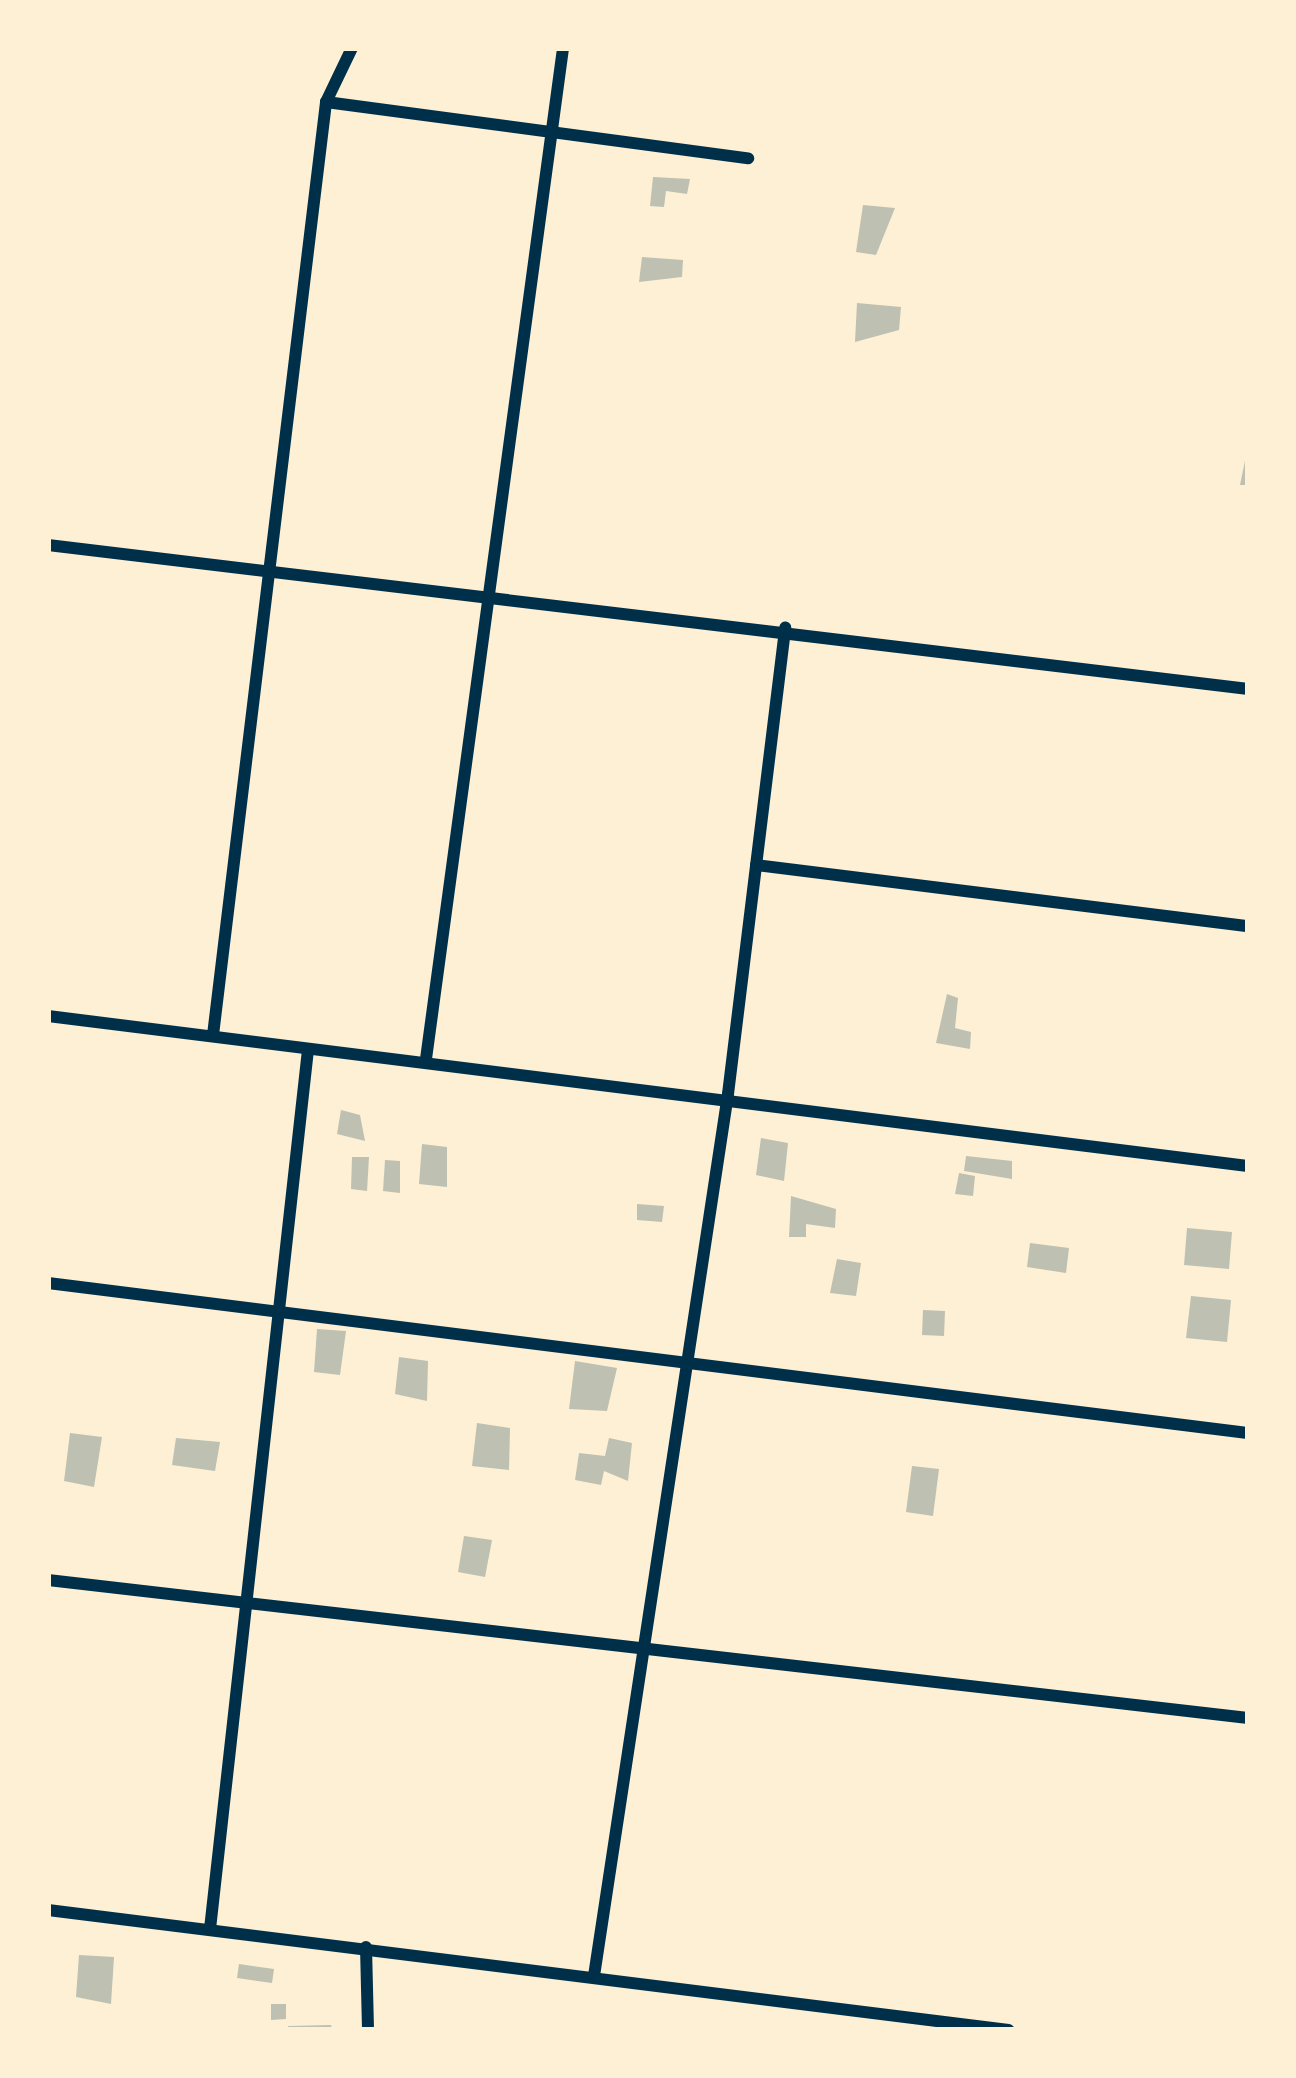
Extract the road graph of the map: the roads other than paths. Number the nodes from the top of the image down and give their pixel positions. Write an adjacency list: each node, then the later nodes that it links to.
1 (352, 48): 3 (street)
2 (563, 48): 4 (street)
3 (326, 103): 4 (street); 7 (street)
4 (550, 136): 5 (street); 8 (street)
5 (748, 158)
6 (48, 545): 7 (street)
7 (270, 571): 8 (street); 14 (street)
8 (484, 595): 9 (street); 16 (street)
9 (785, 627): 10 (street); 11 (street)
10 (1248, 689)
11 (756, 865): 12 (street); 17 (street)
12 (1248, 926)
13 (48, 1016): 14 (street)
14 (213, 1035): 15 (street)
15 (308, 1050): 16 (street); 20 (street)
16 (426, 1059): 17 (street)
17 (728, 1094): 18 (street); 21 (street)
18 (1248, 1166)
19 (48, 1283): 20 (street)
20 (280, 1309): 21 (street); 24 (street)
21 (688, 1362): 22 (street); 25 (street)
22 (1248, 1432)
23 (48, 1580): 24 (street)
24 (250, 1604): 25 (street); 28 (street)
25 (644, 1648): 26 (street); 30 (street)
26 (1248, 1718)
27 (48, 1910): 28 (street)
28 (210, 1929): 29 (street)
29 (366, 1947): 30 (street); 32 (street)
30 (594, 1976): 31 (street)
31 (927, 2025): 33 (street)
32 (368, 2030)
33 (1009, 2030)

